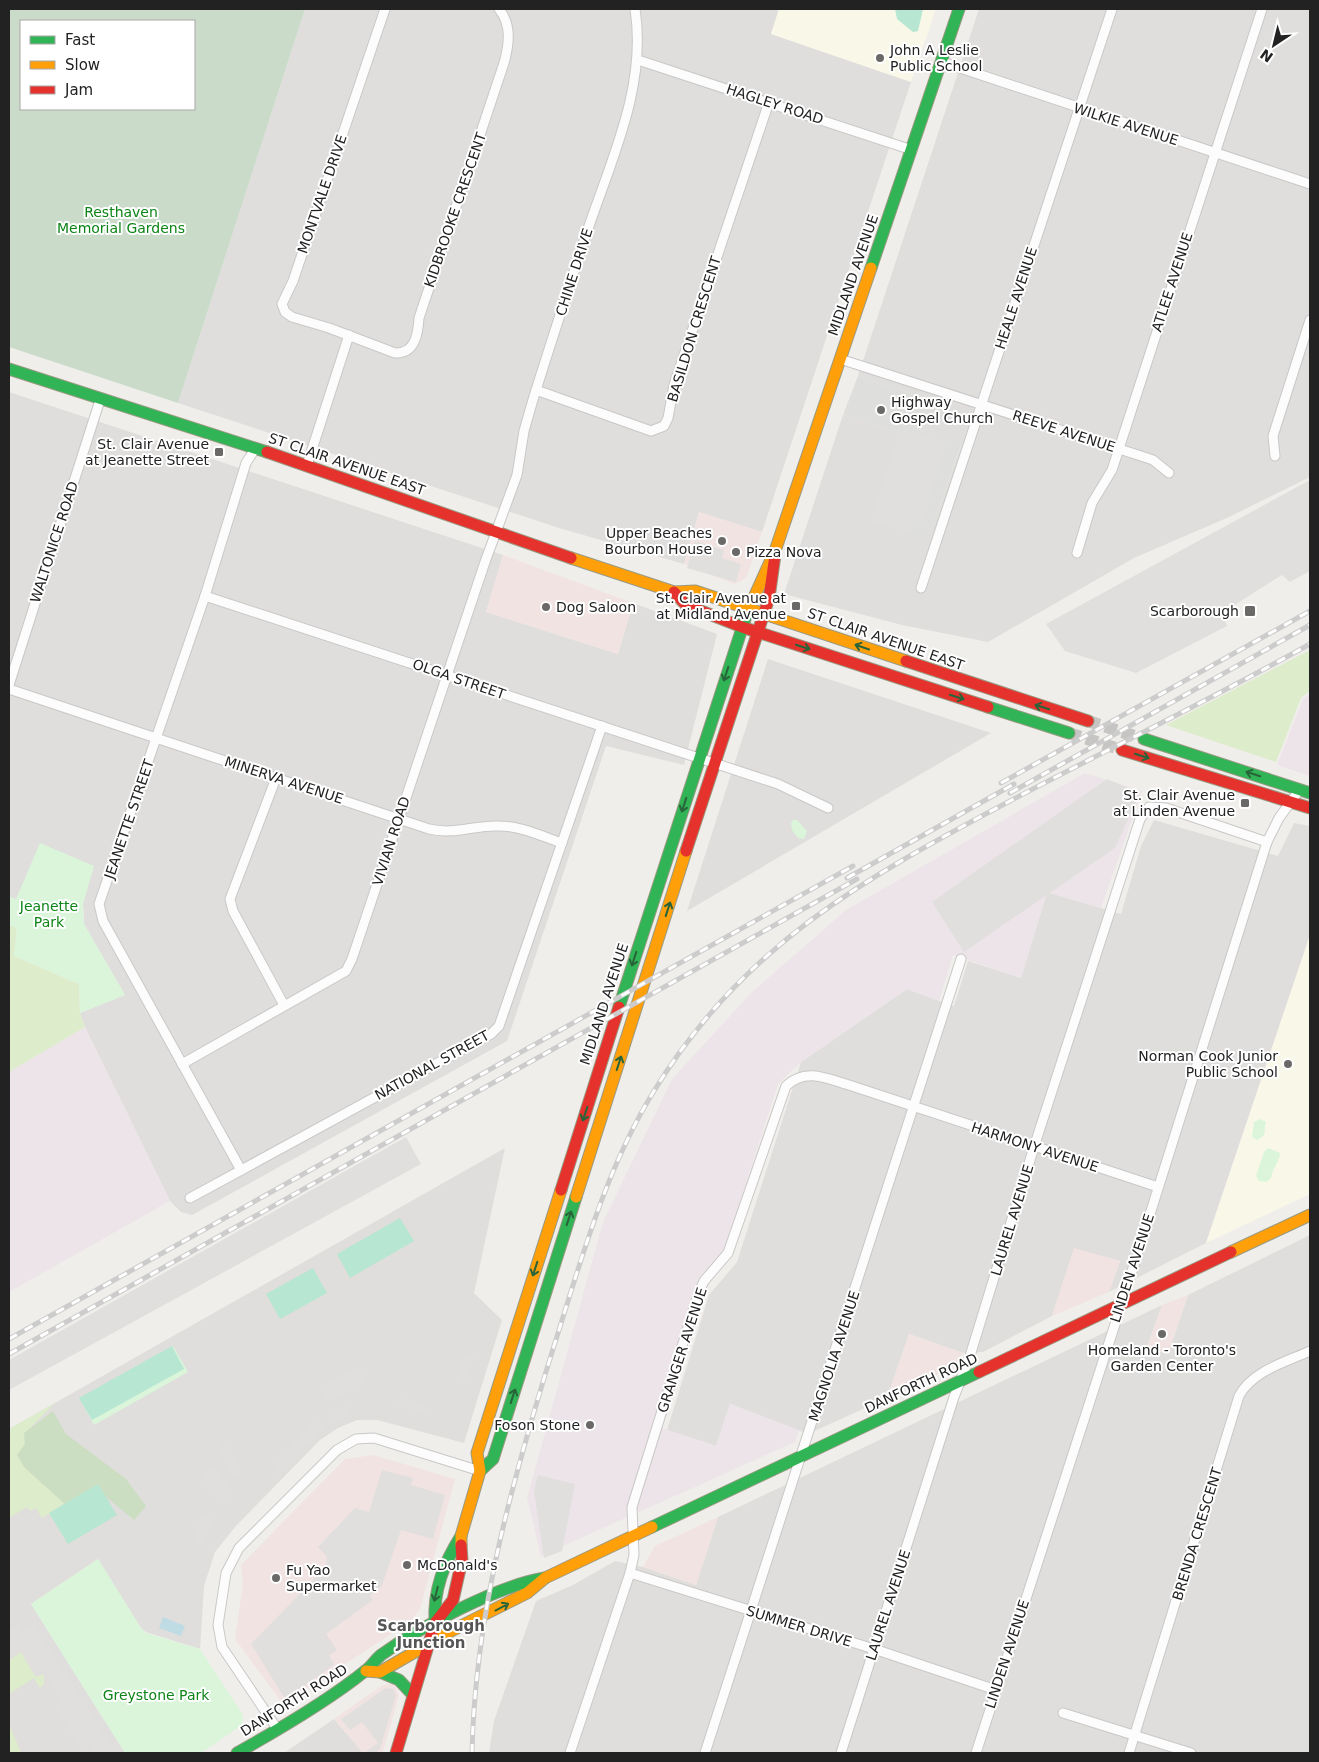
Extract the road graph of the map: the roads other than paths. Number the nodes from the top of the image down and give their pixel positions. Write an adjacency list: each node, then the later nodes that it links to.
1 (385, 9): 15 (street, MONTVALE DRIVE)
2 (499, 9): 15 (street, KIDBROOKE CRESCENT)
3 (635, 9): 7 (street, CHINE DRIVE)
4 (959, 9): 8 (main road, MIDLAND AVENUE)
5 (1112, 9): 10 (street, HEALE AVENUE)
6 (1262, 9): 12 (street, ATLEE AVENUE)
7 (638, 60): 9 (street, HAGLEY ROAD); 18 (street, CHINE DRIVE)
8 (942, 62): 10 (street, WILKIE AVENUE); 11 (main road, MIDLAND AVENUE)
9 (769, 102): 11 (street, HAGLEY ROAD); 18 (street, BASILDON CRESCENT)
10 (1079, 109): 12 (street, WILKIE AVENUE); 20 (street, HEALE AVENUE)
11 (912, 150): 16 (main road, MIDLAND AVENUE)
12 (1214, 153): 13 (street, WILKIE AVENUE); 22 (street, ATLEE AVENUE)
13 (1310, 184)
14 (1310, 320): 23 (street)
15 (350, 335): 24 (street)
16 (840, 359): 20 (street, REEVE AVENUE); 27 (main road, MIDLAND AVENUE)
17 (9, 369): 19 (main road, ST CLAIR AVENUE EAST)
18 (536, 390): 26 (street, CHINE DRIVE)
19 (100, 400): 21 (main road, ST CLAIR AVENUE EAST); 37 (street, WALTONICE ROAD)
20 (981, 405): 22 (street, REEVE AVENUE); 29 (street, HEALE AVENUE)
21 (255, 449): 24 (main road, ST CLAIR AVENUE EAST); 31 (street, JEANETTE STREET)
22 (1118, 449): 25 (street, REEVE AVENUE); 28 (street, ATLEE AVENUE)
23 (1275, 456)
24 (307, 465): 26 (main road, ST CLAIR AVENUE EAST)
25 (1169, 473)
26 (496, 533): 30 (main road, ST CLAIR AVENUE EAST); 36 (street, VIVIAN ROAD)
27 (775, 551): 32 (main road, MIDLAND AVENUE); 33 (main road, MIDLAND AVENUE)
28 (1077, 553)
29 (922, 588)
30 (674, 592): 32 (main road, ST CLAIR AVENUE EAST); 34 (main road, ST CLAIR AVENUE EAST)
31 (205, 596): 36 (street, OLGA STREET); 41 (street, JEANETTE STREET)
32 (749, 609): 33 (main road, ST CLAIR AVENUE EAST); 34 (main road, MIDLAND AVENUE)
33 (763, 614): 35 (main road, MIDLAND AVENUE); 38 (main road, ST CLAIR AVENUE EAST, one-way to 33)
34 (742, 627): 35 (main road, ST CLAIR AVENUE EAST); 44 (main road, MIDLAND AVENUE, one-way to 44)
35 (756, 632): 40 (main road, ST CLAIR AVENUE EAST, one-way to 40); 45 (main road, MIDLAND AVENUE)
36 (447, 675): 39 (street, OLGA STREET); 51 (street, VIVIAN ROAD)
37 (9, 687): 41 (street, MINERVA AVENUE)
38 (1088, 722)
39 (602, 726): 44 (street, OLGA STREET); 53 (street, NATIONAL STREET)
40 (1069, 733)
41 (157, 738): 46 (street, MINERVA AVENUE); 56 (street, JEANETTE STREET)
42 (1144, 739): 47 (main road, one-way to 42)
43 (1122, 750): 48 (main road, one-way to 48)
44 (699, 758): 45 (street, OLGA STREET); 67 (main road, MIDLAND AVENUE, one-way to 67)
45 (714, 763): 49 (street, OLGA STREET); 67 (main road, MIDLAND AVENUE, one-way to 45)
46 (276, 778): 51 (street, MINERVA AVENUE); 55 (street)
47 (1305, 791): 48 (street, LINDEN AVENUE)
48 (1290, 802): 50 (main road); 52 (street, LINDEN AVENUE)
49 (828, 808)
50 (1310, 808)
51 (399, 819): 53 (street, MINERVA AVENUE); 55 (street, VIVIAN ROAD)
52 (1267, 842): 58 (street, LAUREL AVENUE); 60 (street, LINDEN AVENUE)
53 (562, 843): 59 (street, NATIONAL STREET)
54 (961, 959): 57 (street, MAGNOLIA AVENUE)
55 (284, 1005): 56 (street, VIVIAN ROAD)
56 (182, 1064): 59 (street, JEANETTE STREET)
57 (913, 1107): 58 (street, HARMONY AVENUE); 66 (street, MAGNOLIA AVENUE); 68 (street, GRANGER AVENUE)
58 (1034, 1147): 60 (street, HARMONY AVENUE); 65 (street, LAUREL AVENUE)
59 (241, 1170): 61 (street, NATIONAL STREET)
60 (1158, 1187): 63 (street, LINDEN AVENUE)
61 (190, 1198)
62 (1310, 1215): 63 (main road, DANFORTH ROAD)
63 (1121, 1305): 65 (main road, DANFORTH ROAD); 78 (street, LINDEN AVENUE)
64 (1310, 1351): 82 (street, BRENDA CRESCENT)
65 (960, 1381): 66 (main road, DANFORTH ROAD); 75 (street, LAUREL AVENUE)
66 (801, 1456): 68 (main road, DANFORTH ROAD); 72 (street, MAGNOLIA AVENUE)
67 (480, 1471): 69 (main road, MIDLAND AVENUE); 81 (street)
68 (633, 1535): 70 (street, GRANGER AVENUE); 71 (main road, DANFORTH ROAD)
69 (461, 1536): 73 (main road, MIDLAND AVENUE, one-way to 73); 73 (main road, MIDLAND AVENUE)
70 (630, 1573): 72 (street, SUMMER DRIVE); 85 (street, GRANGER AVENUE)
71 (545, 1578): 73 (main road, DANFORTH ROAD); 74 (main road, DANFORTH ROAD, one-way to 71)
72 (751, 1611): 75 (street, SUMMER DRIVE); 86 (street, MAGNOLIA AVENUE)
73 (435, 1623): 74 (main road, MIDLAND AVENUE); 76 (main road, DANFORTH ROAD)
74 (428, 1645): 77 (main road, DANFORTH ROAD); 79 (main road, MIDLAND AVENUE)
75 (874, 1649): 78 (street, SUMMER DRIVE); 87 (street, LAUREL AVENUE)
76 (366, 1671): 77 (main road, DANFORTH ROAD); 81 (main road, DANFORTH ROAD)
77 (380, 1672): 79 (main road)
78 (996, 1690): 88 (street, LINDEN AVENUE)
79 (413, 1694): 84 (main road, MIDLAND AVENUE)
80 (1063, 1713): 82 (street)
81 (278, 1730): 83 (main road, DANFORTH ROAD)
82 (1135, 1735): 89 (street, BRENDA CRESCENT); 90 (street)
83 (237, 1753)
84 (396, 1753)
85 (570, 1753)
86 (705, 1753)
87 (840, 1753)
88 (976, 1753)
89 (1129, 1753)
90 (1191, 1753)

